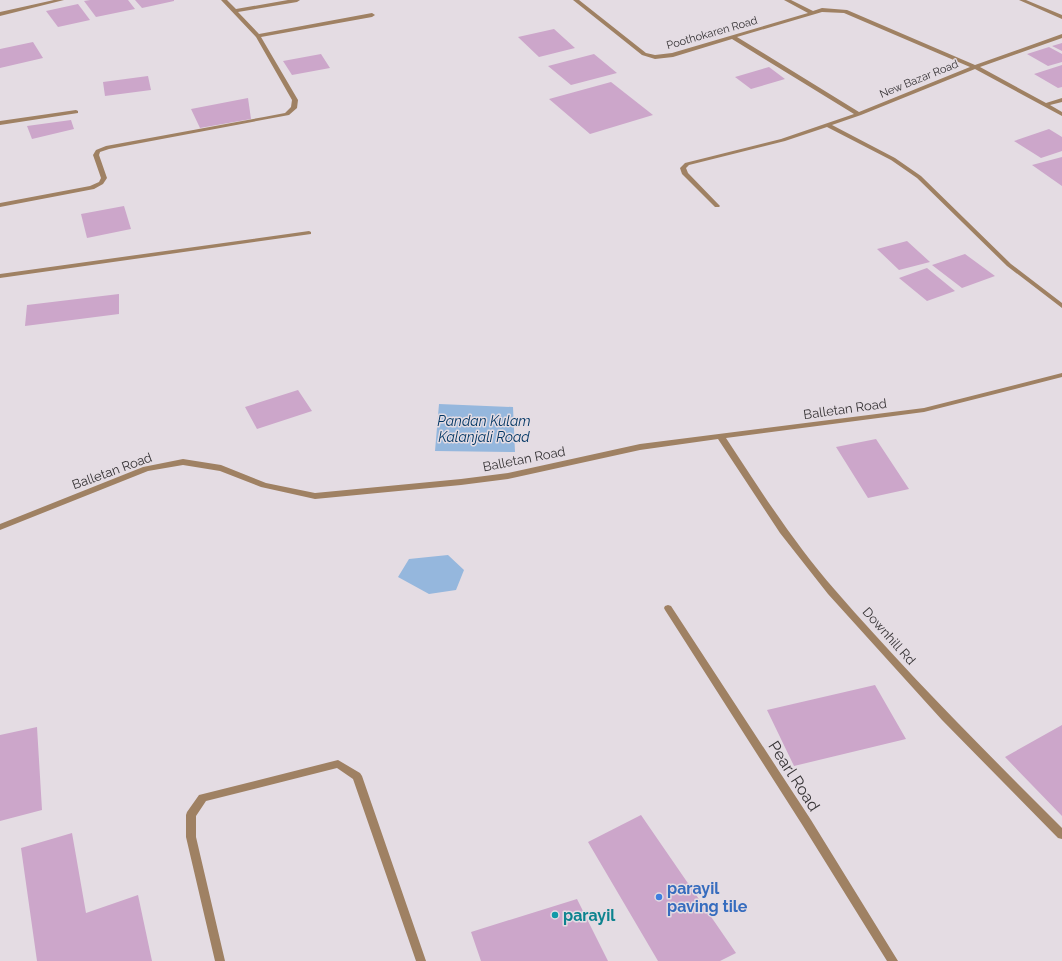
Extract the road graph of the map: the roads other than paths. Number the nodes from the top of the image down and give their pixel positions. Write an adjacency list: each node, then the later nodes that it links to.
1 (60, 0): 9 (street)
2 (224, 0): 7 (street)
3 (296, 0): 7 (street)
4 (576, 0): 14 (street, Poothokaren Road)
5 (787, 0): 8 (street)
6 (1022, 0): 11 (street)
7 (234, 11): 12 (street)
8 (813, 13): 14 (street, Poothokaren Road); 15 (street, Poothokaren Road)
9 (0, 14)
10 (372, 15): 12 (street)
11 (1062, 16)
12 (258, 36): 23 (street)
13 (1062, 36): 15 (street, New Bazar Road)
14 (734, 37): 19 (street)
15 (975, 67): 17 (street); 19 (street, New Bazar Road)
16 (1062, 100): 17 (street)
17 (1045, 105): 20 (street)
18 (76, 112): 21 (street)
19 (859, 114): 22 (street, New Bazar Road)
20 (1062, 114)
21 (0, 123)
22 (828, 125): 24 (street, New Bazar Road); 27 (street)
23 (0, 205)
24 (717, 206)
25 (309, 233): 26 (street)
26 (0, 276)
27 (1062, 306)
28 (1062, 375): 29 (street, Balletan Road)
29 (720, 436): 30 (street, Balletan Road); 32 (street, Downhill Rd)
30 (0, 527)
31 (668, 608): 35 (street, Pearl Road)
32 (1062, 835)
33 (220, 961): 34 (street)
34 (421, 961)
35 (893, 961)

